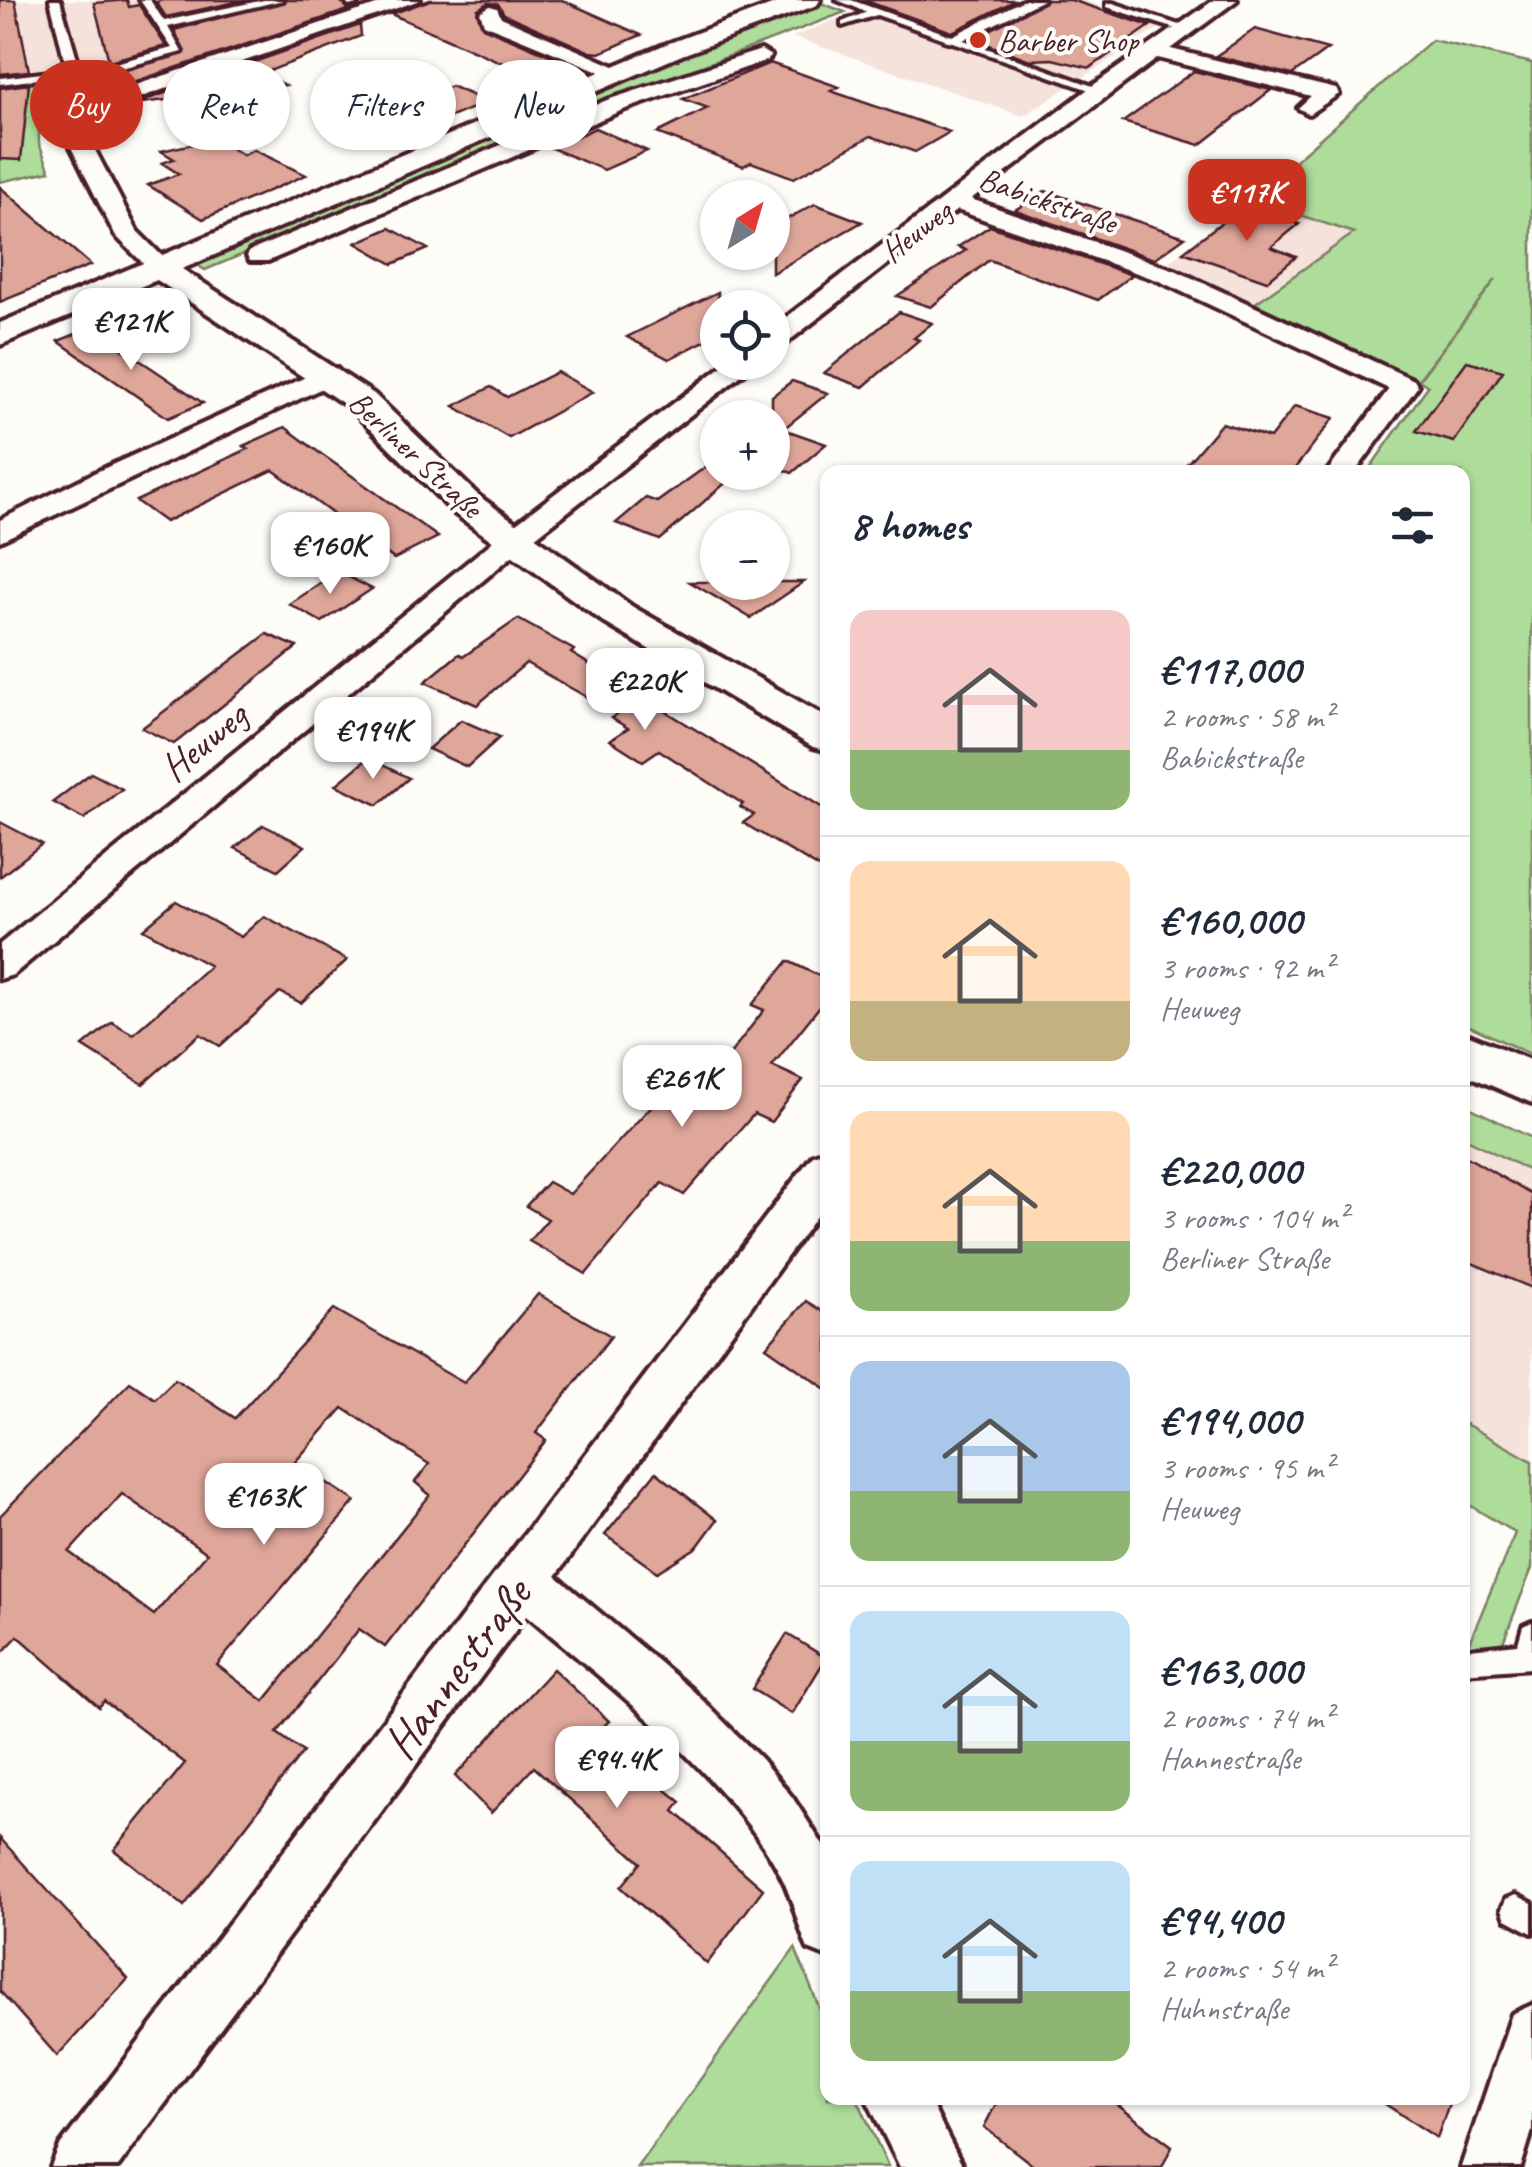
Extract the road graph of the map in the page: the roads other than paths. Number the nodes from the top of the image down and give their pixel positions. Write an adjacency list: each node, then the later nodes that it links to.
1 (56, 0): 19 (lane)
2 (145, 0): 13 (lane)
3 (278, 0): 13 (lane)
4 (410, 0): 25 (street)
5 (808, 0): 16 (street)
6 (842, 0): 11 (lane)
7 (1036, 0): 15 (street)
8 (1227, 0): 14 (street, Heuweg)
9 (1110, 5): 14 (lane)
10 (490, 12): 22 (street)
11 (874, 13): 12 (lane); 15 (lane)
12 (846, 24)
13 (161, 26): 20 (lane)
14 (1186, 28): 17 (street, Heuweg)
15 (952, 40): 26 (lane)
16 (673, 50): 21 (street); 22 (street)
17 (1156, 51): 26 (street, Heuweg); 27 (street)
18 (760, 56): 21 (street)
19 (72, 60)
20 (136, 60)
21 (720, 69): 31 (street)
22 (620, 73): 30 (street)
23 (30, 78): 24 (lane)
24 (0, 81)
25 (143, 90)
26 (1100, 90): 29 (street, Heuweg)
27 (1309, 108)
28 (84, 150): 33 (street, Berliner Straße)
29 (954, 202): 34 (street, Heuweg); 38 (street, Babickstraße)
30 (284, 215): 31 (street); 33 (street)
31 (317, 232): 32 (street)
32 (259, 256)
33 (161, 267): 35 (street); 36 (street, Berliner Straße)
34 (790, 327)
35 (0, 335)
36 (328, 375): 39 (street); 40 (street, Berliner Straße)
37 (721, 380): 40 (street, Heuweg)
38 (1346, 465)
39 (0, 532)
40 (513, 540): 41 (street, Berliner Straße); 42 (street, Heuweg)
41 (820, 732)
42 (0, 965)
43 (1470, 1054): 44 (street)
44 (1532, 1083)
45 (820, 1178): 46 (street, Hannestraße)
46 (523, 1580): 49 (street); 52 (street, Hannestraße)
47 (1531, 1650): 48 (lane)
48 (1470, 1662)
49 (820, 1908)
50 (1532, 2034): 54 (street)
51 (900, 2105): 53 (street)
52 (81, 2167)
53 (933, 2167)
54 (1491, 2167)

